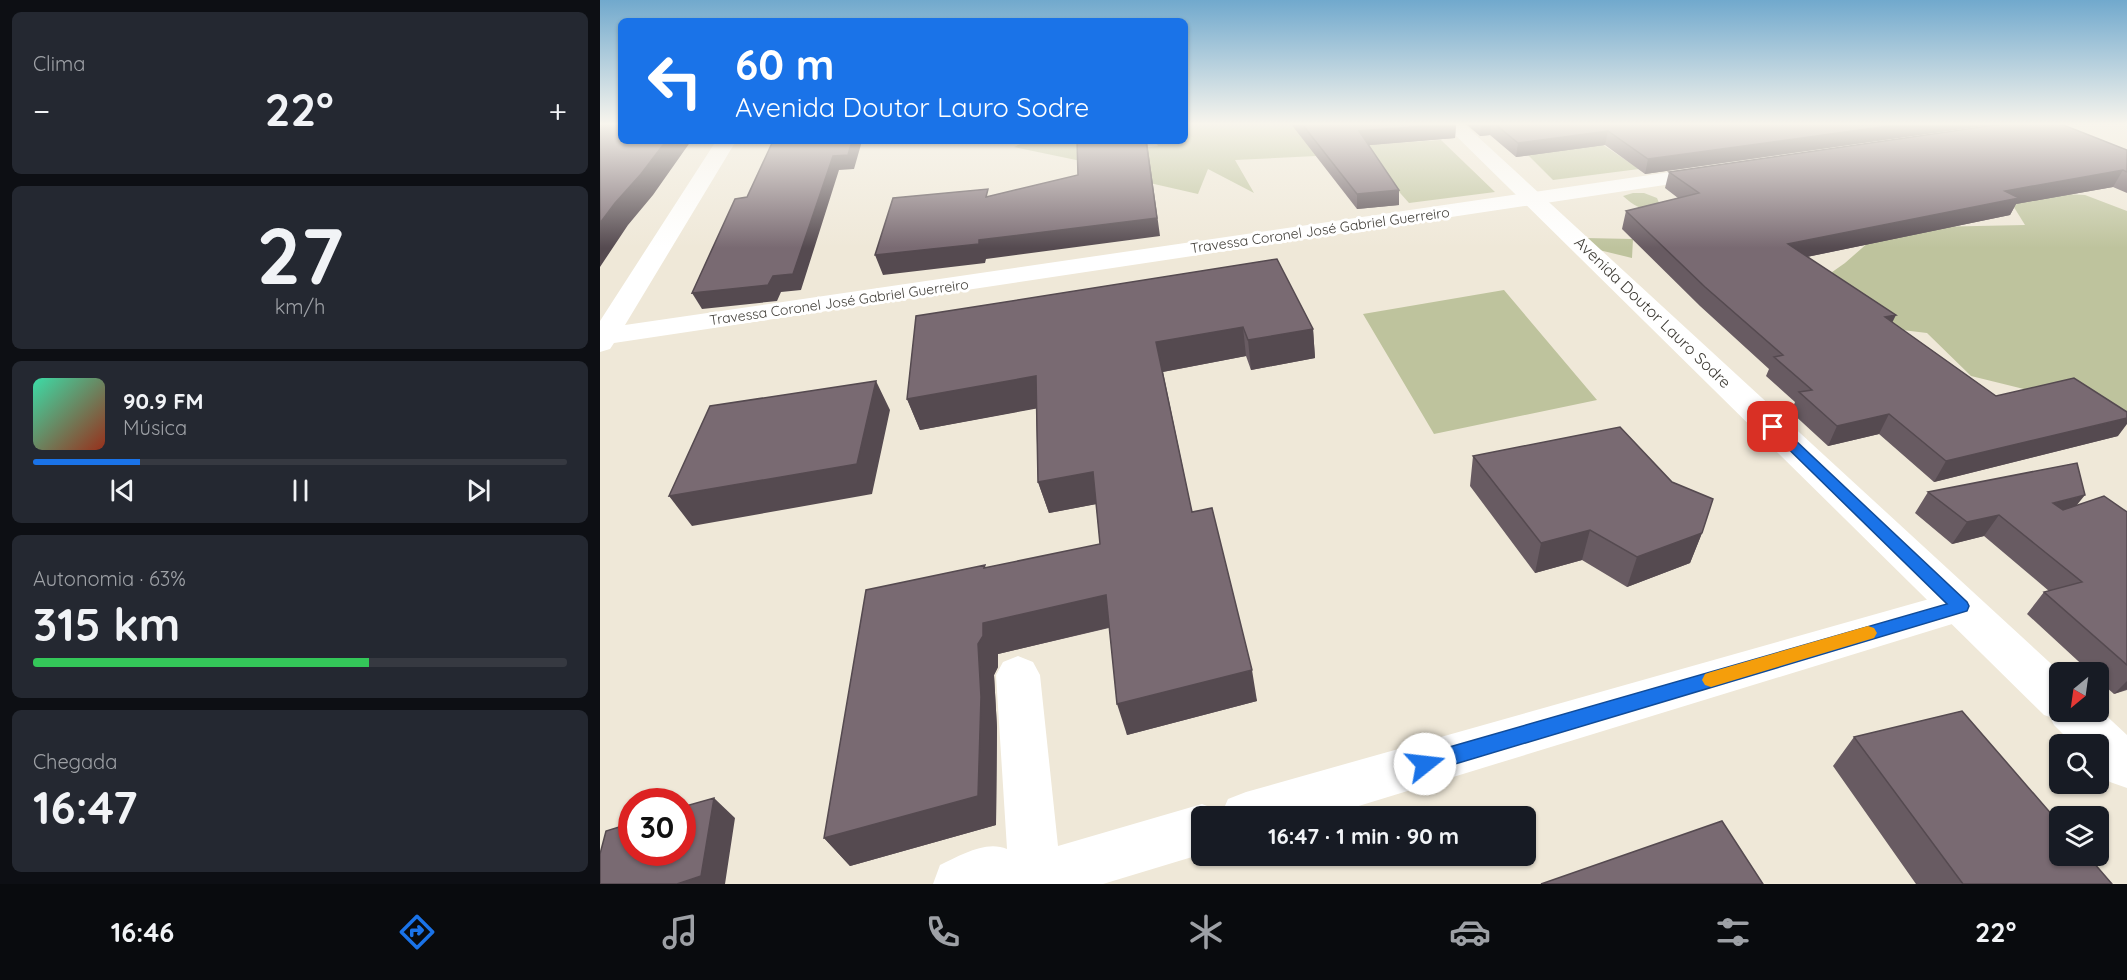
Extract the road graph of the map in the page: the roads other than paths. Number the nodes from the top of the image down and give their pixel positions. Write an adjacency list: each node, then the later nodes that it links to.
1 (711, 165): 5 (street)
2 (1499, 165): 4 (street, Avenida Doutor Lauro Sodre)
3 (1735, 169): 4 (street, Travessa Coronel José Gabriel Guerreiro)
4 (1535, 198): 5 (street, Travessa Coronel José Gabriel Guerreiro); 6 (street, Avenida Doutor Lauro Sodre)
5 (601, 339)
6 (1961, 606): 8 (street, Avenida Doutor Lauro Sodre); 11 (street)
7 (1018, 675): 13 (street)
8 (2049, 690)
9 (2081, 722): 10 (street)
10 (2127, 766)
11 (1280, 806)
12 (1191, 832): 13 (street)
13 (1022, 882): 14 (street)
14 (959, 884)

